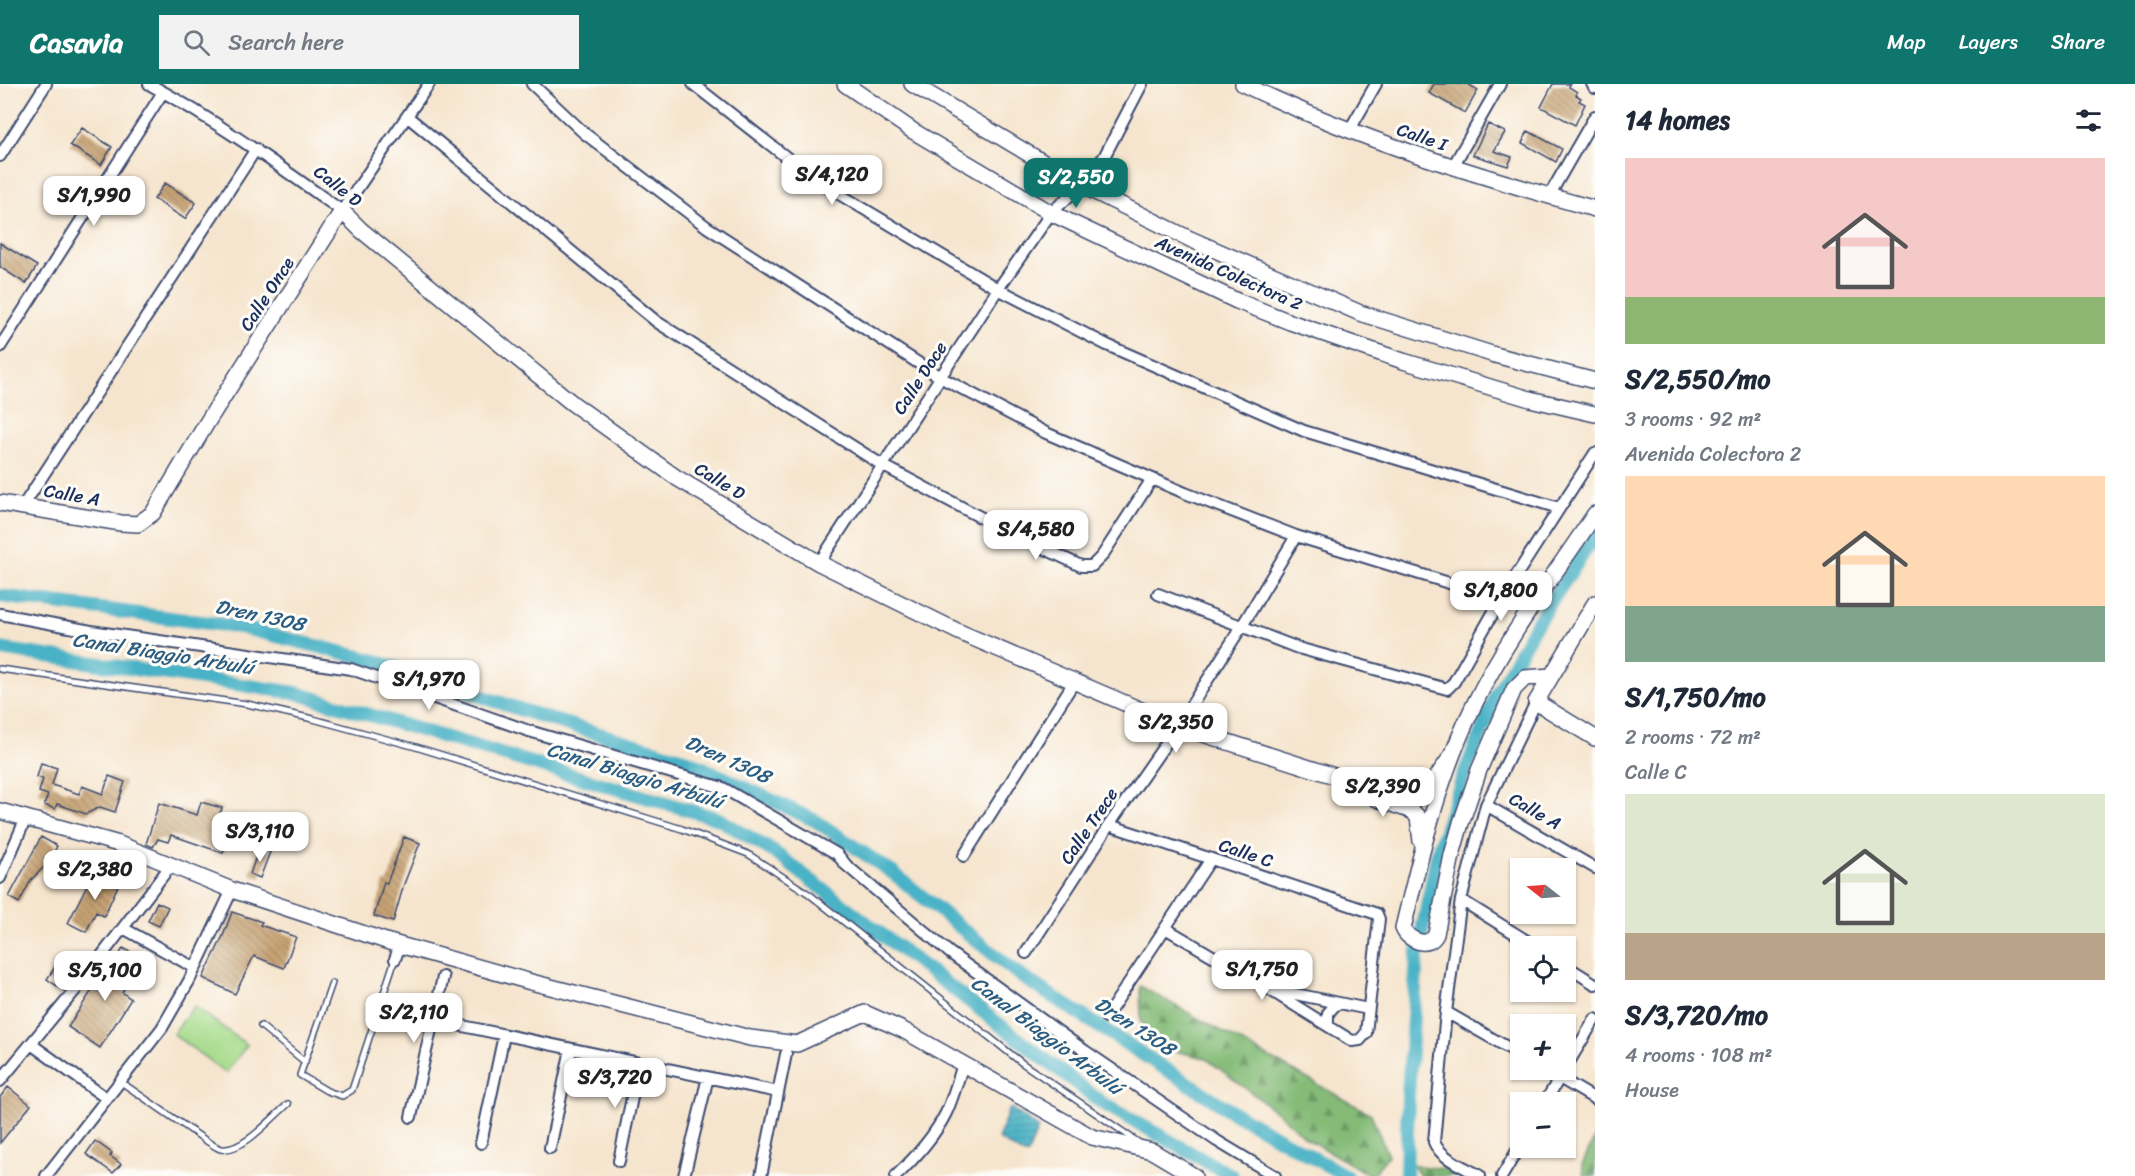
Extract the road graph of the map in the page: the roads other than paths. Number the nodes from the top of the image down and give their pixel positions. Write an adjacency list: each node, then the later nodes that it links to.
1 (46, 84): 19 (street)
2 (148, 84): 14 (street, Calle D)
3 (429, 84): 16 (street, Calle Once)
4 (532, 84): 28 (street)
5 (693, 84): 26 (street)
6 (846, 84): 25 (street, Avenida Colectora 2)
7 (912, 84): 21 (street, Avenida Colectora 2)
8 (1142, 84): 21 (street, Calle Doce)
9 (1376, 84): 17 (street)
10 (1500, 84): 20 (street)
11 (1592, 84): 13 (street)
12 (1251, 86): 17 (street, Calle I)
13 (1595, 88)
14 (164, 92): 18 (street, Calle D); 27 (street)
15 (1595, 116): 22 (street)
16 (408, 117): 24 (street, Calle Once); 32 (street)
17 (1349, 131): 20 (street, Calle I)
18 (256, 149): 24 (street, Calle D); 35 (street)
19 (0, 156)
20 (1452, 168): 22 (street, Calle I)
21 (1081, 185): 25 (street, Calle Doce); 29 (street, Avenida Colectora 2)
22 (1549, 196): 23 (street, Calle I)
23 (1595, 209)
24 (342, 211): 38 (street, Calle Once); 40 (street, Calle D)
25 (1051, 213): 26 (street, Calle Doce); 30 (street, Avenida Colectora 2)
26 (998, 289): 28 (street, Calle Doce); 36 (street)
27 (0, 346)
28 (940, 377): 32 (street, Calle Doce); 33 (street)
29 (1595, 381)
30 (1595, 414)
31 (1595, 453): 36 (street)
32 (882, 465): 33 (street); 40 (street, Calle Doce)
33 (1152, 479): 39 (street)
34 (0, 502): 35 (street, Calle A)
35 (23, 506): 38 (street, Calle A)
36 (1559, 508): 42 (street)
37 (1595, 514): 52 (street)
38 (138, 524)
39 (1296, 536): 42 (street); 45 (street, Calle Trece)
40 (819, 563): 48 (street, Calle D)
41 (1158, 594): 45 (street)
42 (1501, 599): 45 (street)
43 (1593, 611): 47 (street)
44 (0, 614): 113 (street)
45 (1242, 626): 50 (street, Calle Trece)
46 (0, 669): 105 (lane)
47 (1551, 676): 49 (street); 59 (street)
48 (1074, 682): 50 (street, Calle D); 58 (street)
49 (1536, 702): 51 (street); 54 (street)
50 (1178, 726): 53 (street, Calle D); 57 (street, Calle Trece)
51 (1595, 738)
52 (1452, 755): 53 (street, Calle D); 59 (street)
53 (1347, 780): 59 (street, Calle D)
54 (1486, 805): 62 (street, Calle A); 65 (street)
55 (0, 811): 56 (street)
56 (26, 818): 61 (street); 63 (street)
57 (1109, 825): 60 (street, Calle C); 70 (street, Calle Trece)
58 (964, 856)
59 (1420, 856)
60 (1210, 859): 67 (street); 78 (street, Calle C)
61 (171, 865): 64 (street); 66 (street)
62 (1595, 868)
63 (0, 878)
64 (232, 890): 69 (street); 71 (street)
65 (1461, 900): 68 (street); 79 (street)
66 (123, 928): 71 (street); 86 (street)
67 (1165, 928): 76 (street); 80 (street)
68 (1519, 936)
69 (398, 952): 91 (lane); 93 (street)
70 (1026, 953)
71 (195, 968): 97 (street)
72 (1576, 972): 75 (street)
73 (443, 977): 82 (street)
74 (332, 983): 91 (lane)
75 (1595, 984)
76 (1267, 988): 77 (street); 84 (street)
77 (1337, 1003): 78 (street); 84 (street)
78 (1368, 1010): 84 (street)
79 (1446, 1012): 88 (street); 114 (street)
80 (1106, 1017)
81 (1595, 1018): 89 (street)
82 (434, 1020): 85 (street); 102 (street)
83 (261, 1026): 91 (lane)
84 (1328, 1026)
85 (504, 1035): 87 (street); 103 (street)
86 (31, 1044): 96 (street); 99 (street)
87 (571, 1049): 92 (street); 104 (street)
88 (1510, 1049)
89 (1576, 1051)
90 (786, 1054): 98 (street)
91 (305, 1062)
92 (639, 1063): 94 (street); 107 (street)
93 (963, 1064): 105 (street); 111 (street)
94 (708, 1077): 98 (street); 109 (street)
95 (1573, 1080): 100 (street)
96 (0, 1081)
97 (120, 1081): 99 (street); 101 (lane)
98 (778, 1092): 110 (street)
99 (106, 1098): 108 (street)
100 (1595, 1099)
101 (288, 1104)
102 (411, 1117)
103 (481, 1143)
104 (550, 1148)
105 (1152, 1151): 112 (street)
106 (1513, 1158): 115 (street)
107 (618, 1161)
108 (46, 1176)
109 (684, 1176)
110 (761, 1176)
111 (896, 1176)
112 (1194, 1176)
113 (1275, 1176)
114 (1480, 1176)
115 (1502, 1176)

